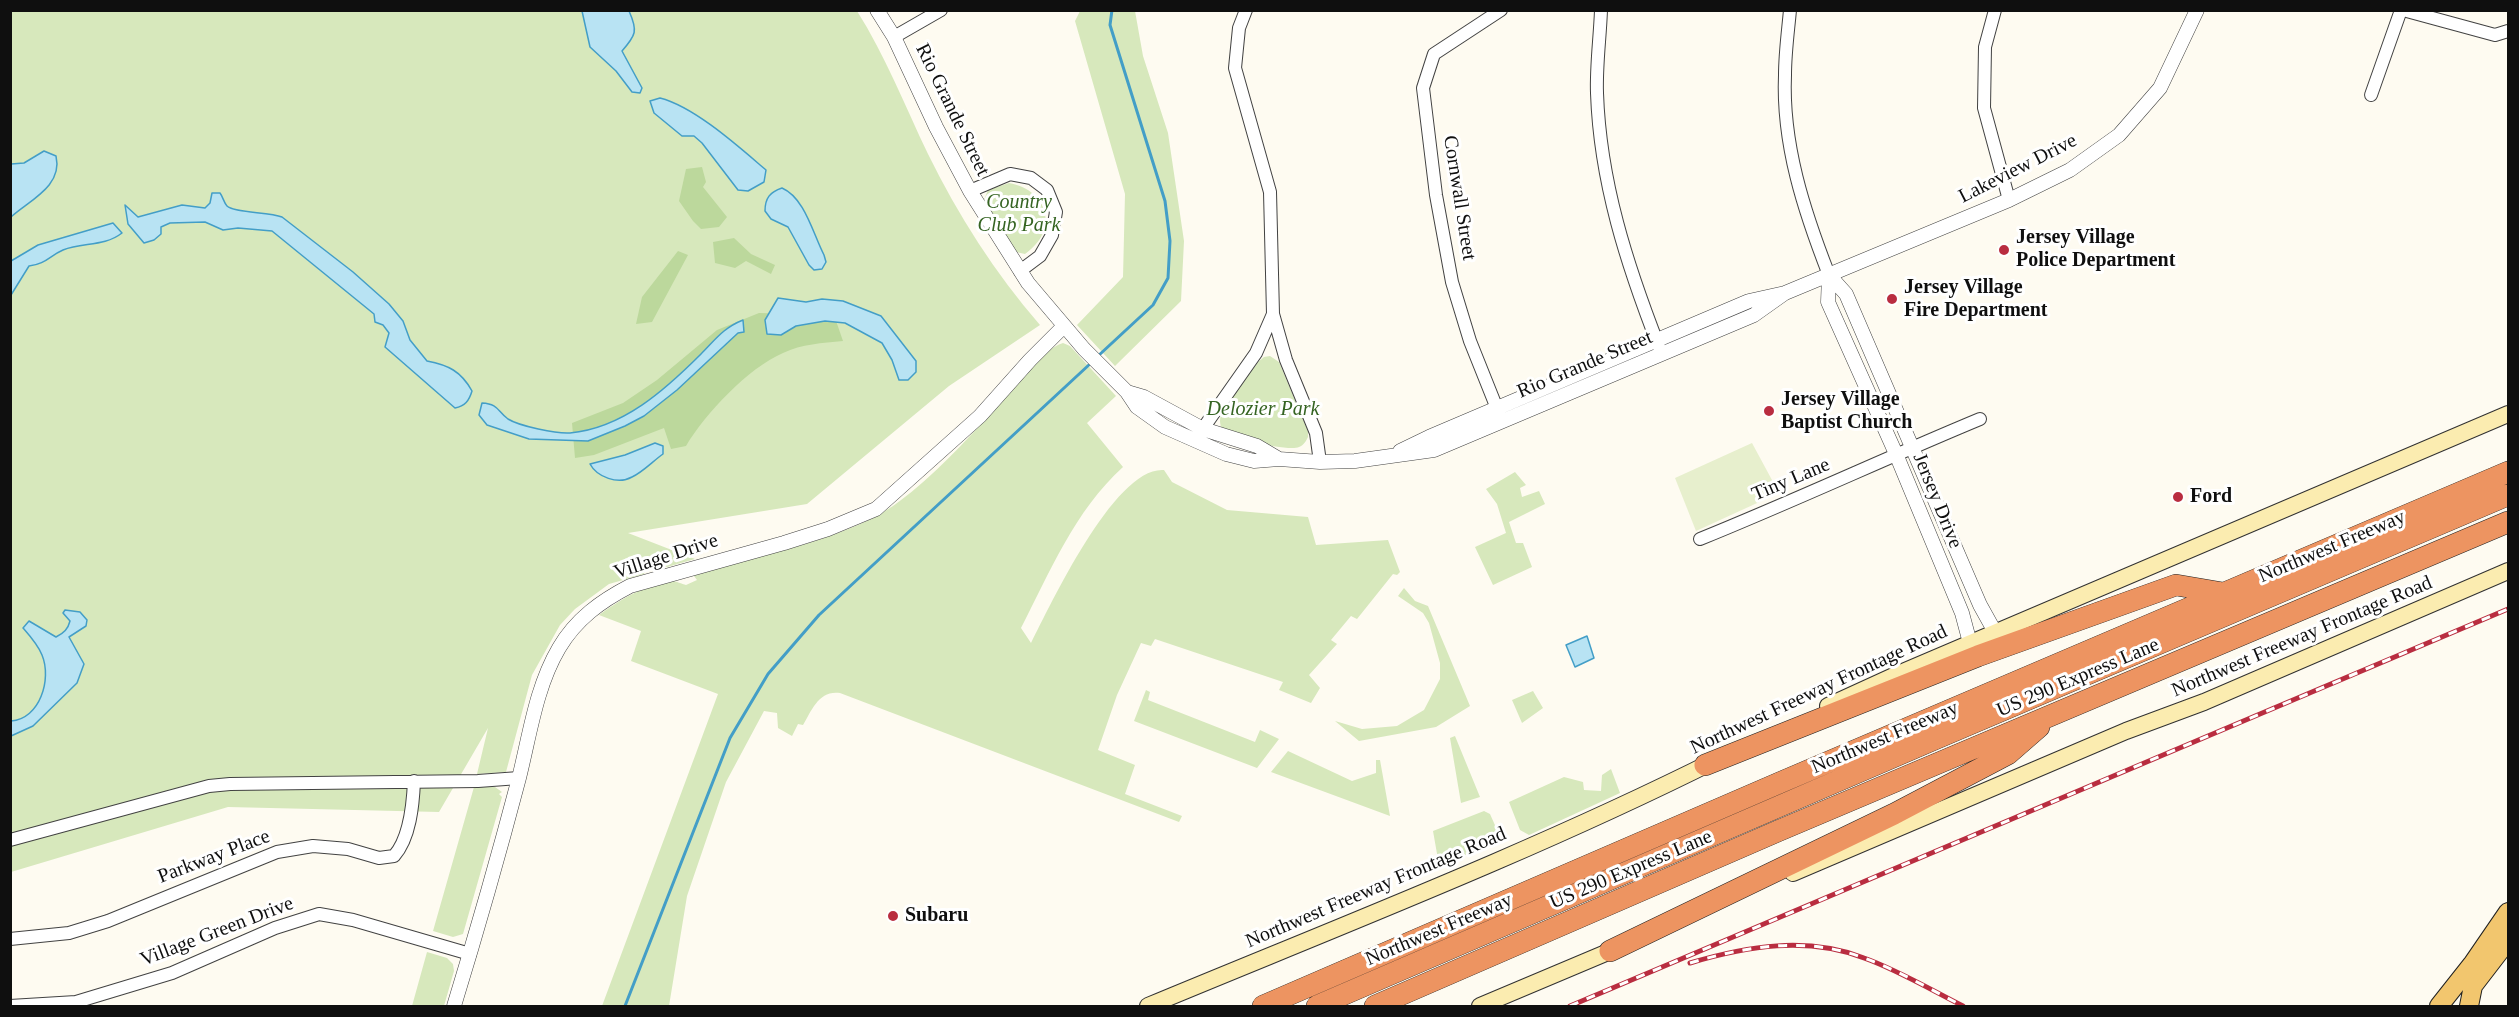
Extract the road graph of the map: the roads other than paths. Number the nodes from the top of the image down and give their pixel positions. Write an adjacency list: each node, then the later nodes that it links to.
1 (877, 10): 11 (street, Rio Grande Street)
2 (941, 10): 11 (street)
3 (1246, 10): 17 (street)
4 (1501, 10): 22 (street, Cornwall Street)
5 (1601, 10): 19 (street)
6 (1790, 10): 16 (street, Jersey Drive)
7 (1995, 10): 14 (street)
8 (2197, 10): 14 (street, Lakeview Drive)
9 (2402, 10): 10 (street); 12 (street)
10 (2508, 31)
11 (894, 38): 13 (street, Rio Grande Street)
12 (2371, 95)
13 (970, 191): 15 (street, Rio Grande Street); 15 (street)
14 (2009, 200): 16 (street, Lakeview Drive)
15 (1020, 271): 18 (street, Rio Grande Street)
16 (1828, 275): 19 (street, Rio Grande Street); 26 (street, Jersey Drive); 27 (street, Jersey Drive)
17 (1273, 314): 24 (street); 29 (street)
18 (1064, 326): 20 (street, Rio Grande Street); 40 (street, Village Drive)
19 (1659, 347): 22 (street, Rio Grande Street)
20 (1127, 392): 24 (street, Rio Grande Street); 25 (street, Rio Grande Street)
21 (2508, 414): 36 (main road, Northwest Freeway Frontage Road)
22 (1499, 415): 29 (street, Rio Grande Street)
23 (1980, 419): 26 (street, Tiny Lane)
24 (1203, 429): 25 (street); 28 (street, Rio Grande Street)
25 (1194, 442): 28 (street, Rio Grande Street)
26 (1912, 448): 27 (street, Tiny Lane); 36 (street, Jersey Drive)
27 (1896, 454): 33 (street, Tiny Lane); 37 (street, Jersey Drive)
28 (1279, 459): 29 (street, Rio Grande Street)
29 (1320, 462)
30 (2508, 472): 35 (highway, Northwest Freeway)
31 (2508, 495): 53 (highway, US 290 Express Lane)
32 (2508, 522): 38 (highway)
33 (1700, 539)
34 (2508, 571): 46 (main road, Northwest Freeway Frontage Road)
35 (2223, 594): 39 (highway); 52 (highway, Northwest Freeway)
36 (1995, 632): 37 (main road, Northwest Freeway Frontage Road)
37 (1970, 643): 39 (main road, Northwest Freeway Frontage Road)
38 (2054, 714): 46 (highway); 54 (highway)
39 (1705, 765): 51 (main road, Northwest Freeway Frontage Road)
40 (519, 778): 41 (street); 47 (street, Village Drive)
41 (414, 781): 42 (street); 45 (street, Parkway Place)
42 (10, 840)
43 (2508, 912): 56 (main road)
44 (2508, 934): 57 (main road)
45 (10, 939)
46 (1610, 951): 55 (main road, Northwest Freeway Frontage Road)
47 (470, 954): 49 (street, Village Green Drive); 50 (street, Village Drive)
48 (2508, 957): 57 (main road)
49 (10, 1006)
50 (454, 1006)
51 (1148, 1006)
52 (1263, 1006)
53 (1317, 1006)
54 (1375, 1006)
55 (1480, 1006)
56 (2439, 1006)
57 (2469, 1006)

